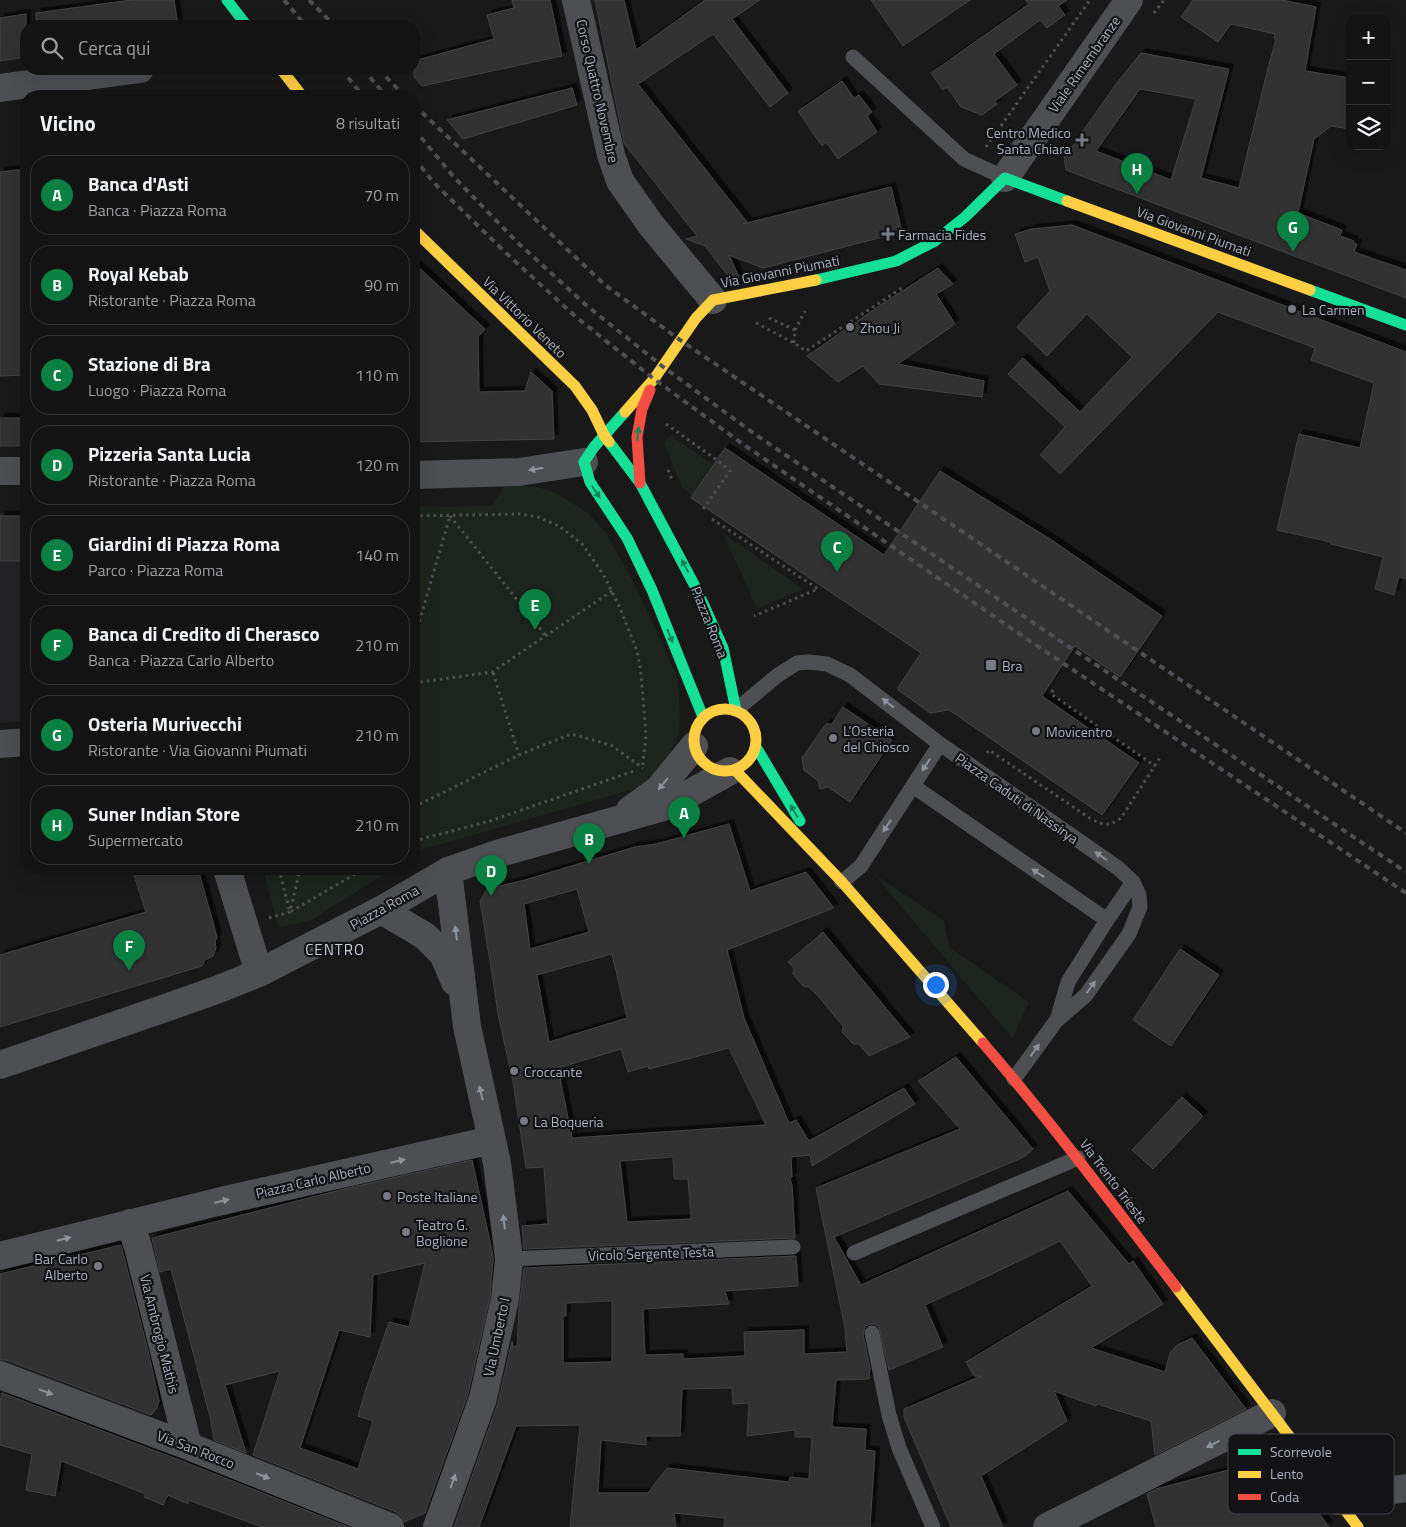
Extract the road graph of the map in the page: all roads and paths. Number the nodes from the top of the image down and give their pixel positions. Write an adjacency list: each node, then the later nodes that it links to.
1 (227, 0): 5 (main road)
2 (576, 0): 15 (street, Corso Quattro Novembre)
3 (1090, 0): 11 (path)
4 (1129, 0): 12 (street, Viale Rimembranze)
5 (242, 20)
6 (853, 57): 11 (lane)
7 (96, 75): 9 (street)
8 (286, 75): 10 (main road)
9 (0, 88)
10 (297, 90)
11 (974, 164): 12 (lane)
12 (1005, 178): 15 (main road, Via Giovanni Piumati); 18 (main road, Via Giovanni Piumati)
13 (420, 236): 22 (main road, Via Vittorio Veneto)
14 (905, 287): 19 (path)
15 (713, 300): 20 (main road, Via Giovanni Piumati)
16 (768, 318): 19 (path)
17 (756, 323): 19 (path)
18 (1406, 325)
19 (794, 343)
20 (654, 379): 22 (main road, Via Giovanni Piumati); 27 (main road, Via Giovanni Piumati, one-way to 20)
21 (665, 424): 28 (path)
22 (604, 435): 23 (main road); 27 (main road, Piazza Roma)
23 (584, 462): 26 (street, one-way to 26); 40 (main road, one-way to 40)
24 (0, 471): 25 (street)
25 (20, 471)
26 (420, 476)
27 (640, 483): 39 (main road, Piazza Roma, one-way to 27)
28 (701, 512)
29 (420, 516): 30 (path)
30 (450, 516): 32 (path); 34 (path); 35 (path)
31 (712, 519): 33 (path)
32 (612, 591): 35 (path); 50 (path)
33 (754, 616)
34 (420, 619)
35 (546, 636): 36 (path)
36 (492, 672): 37 (path); 47 (path)
37 (420, 681)
38 (1053, 690): 49 (path)
39 (736, 710): 40 (main road); 43 (lane, one-way to 39); 45 (main road)
40 (703, 717): 44 (main road)
41 (20, 742): 42 (street)
42 (0, 744)
43 (940, 744): 52 (lane, one-way to 52); 63 (lane, Piazza Caduti di Nassirya, one-way to 43)
44 (694, 746): 51 (main road); 54 (street, Piazza Roma, one-way to 54)
45 (756, 747): 51 (main road); 56 (main road, one-way to 45)
46 (989, 750): 49 (path)
47 (519, 755): 50 (path); 53 (path)
48 (1161, 756): 49 (path)
49 (1155, 766)
50 (643, 768): 55 (path)
51 (733, 770): 54 (street, Piazza Roma); 56 (main road)
52 (913, 786): 62 (lane, one-way to 62); 66 (lane, one-way to 52)
53 (420, 804)
54 (616, 820): 57 (street, Piazza Roma)
55 (420, 840)
56 (828, 867): 62 (main road, Via Trento Trieste)
57 (448, 871): 64 (street, Piazza Roma); 69 (street, one-way to 57)
58 (229, 875): 67 (street)
59 (280, 875): 65 (path)
60 (299, 875): 65 (path)
61 (354, 875): 65 (path)
62 (842, 882): 72 (main road, Via Trento Trieste)
63 (1133, 882): 66 (lane); 70 (lane, one-way to 63)
64 (382, 910): 68 (street, Piazza Roma); 69 (street)
65 (290, 912): 67 (path)
66 (1107, 920): 70 (lane)
67 (244, 926): 68 (street)
68 (259, 972): 71 (street)
69 (464, 1004): 73 (street, one-way to 69)
70 (1056, 1021): 72 (lane, one-way to 70)
71 (0, 1065)
72 (1014, 1079): 74 (main road, Via Trento Trieste)
73 (492, 1140): 75 (street, Piazza Carlo Alberto, one-way to 73); 79 (street, Via Umberto I, one-way to 73)
74 (1078, 1158): 77 (lane); 82 (main road, Via Trento Trieste)
75 (130, 1223): 78 (street, Piazza Carlo Alberto, one-way to 75); 86 (street, Via Ambrogio Mathis)
76 (793, 1247): 79 (lane, Vicolo Sergente Testa)
77 (854, 1253)
78 (0, 1256)
79 (509, 1259): 90 (street, Via Umberto I, one-way to 79)
80 (872, 1333): 91 (lane)
81 (0, 1375): 86 (street, Via San Rocco, one-way to 86)
82 (1272, 1413): 83 (street, one-way to 83); 84 (main road, Via Trento Trieste)
83 (1234, 1434)
84 (1288, 1434)
85 (1228, 1437): 88 (street, one-way to 88)
86 (188, 1446): 89 (street, Via San Rocco, one-way to 89)
87 (1348, 1514): 93 (main road, Via Trento Trieste)
88 (1079, 1519): 92 (street)
89 (390, 1527)
90 (437, 1527)
91 (933, 1527)
92 (1047, 1527)
93 (1358, 1527)

